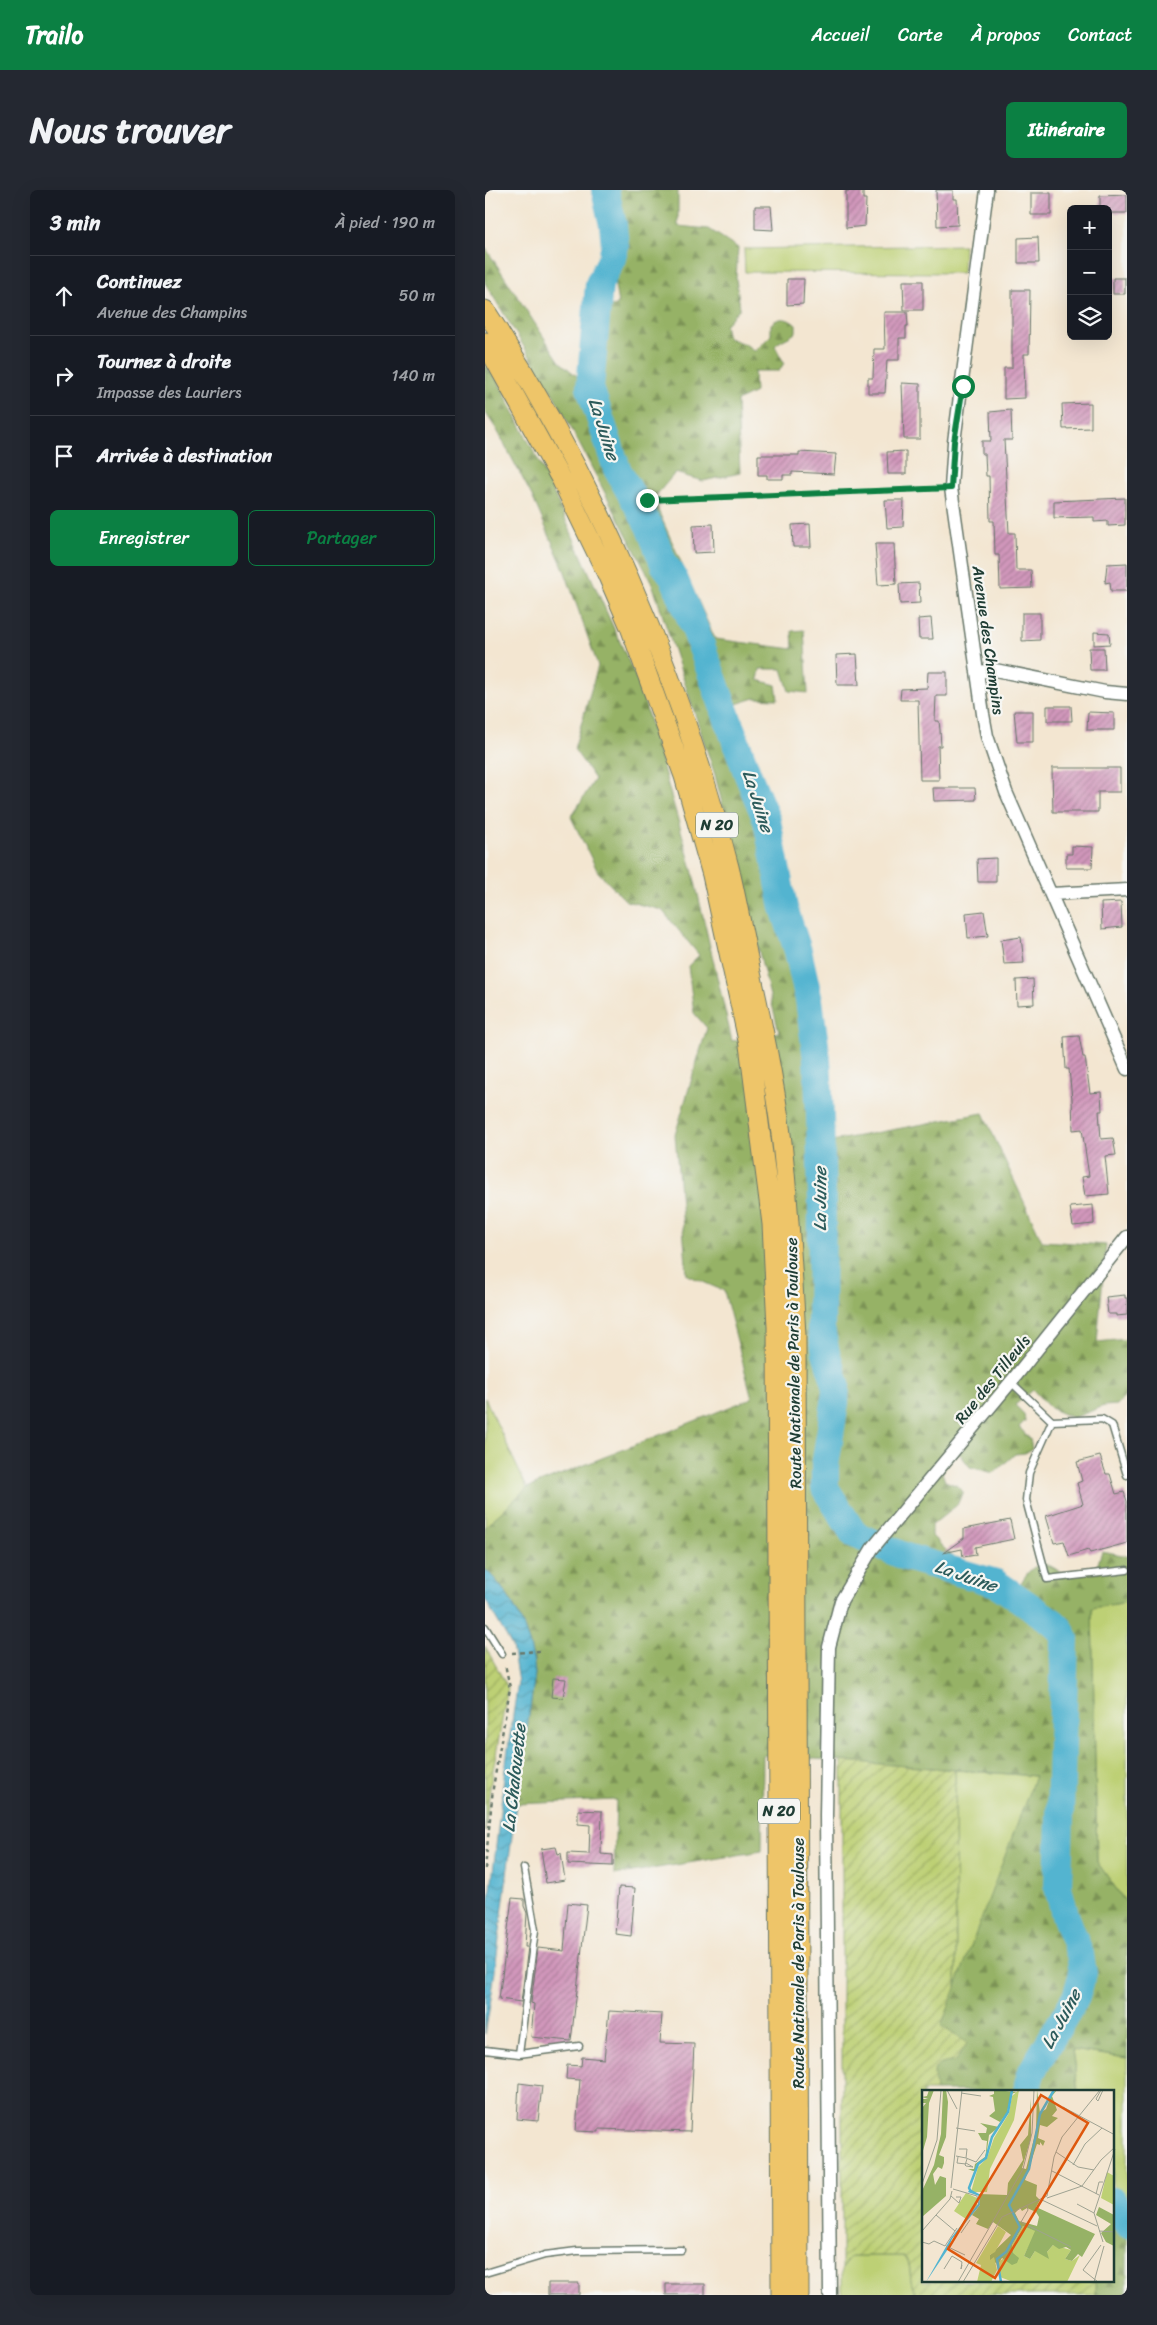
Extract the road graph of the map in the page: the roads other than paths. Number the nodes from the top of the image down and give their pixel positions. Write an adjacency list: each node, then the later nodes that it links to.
1 (987, 190): 4 (street, Avenue des Champins)
2 (485, 310): 23 (main road, Route Nationale de Paris à Toulouse / N 20)
3 (485, 342): 22 (main road, Route Nationale de Paris à Toulouse / N 20)
4 (978, 672): 5 (street); 7 (street, Avenue des Champins)
5 (1127, 694)
6 (1127, 890): 7 (street)
7 (1051, 894): 8 (street, Avenue des Champins)
8 (1127, 1069)
9 (1127, 1238): 10 (street, Rue des Tilleuls)
10 (1011, 1382): 11 (lane); 24 (street, Rue des Tilleuls)
11 (1052, 1421): 12 (lane); 13 (lane)
12 (1127, 1475)
13 (1127, 1570)
14 (485, 1627): 15 (lane)
15 (502, 1654)
16 (524, 1868): 19 (lane)
17 (579, 2046): 19 (lane)
18 (487, 2051): 19 (lane)
19 (519, 2054)
20 (681, 2250): 21 (lane)
21 (485, 2273)
22 (781, 2295)
23 (799, 2295)
24 (830, 2295)

